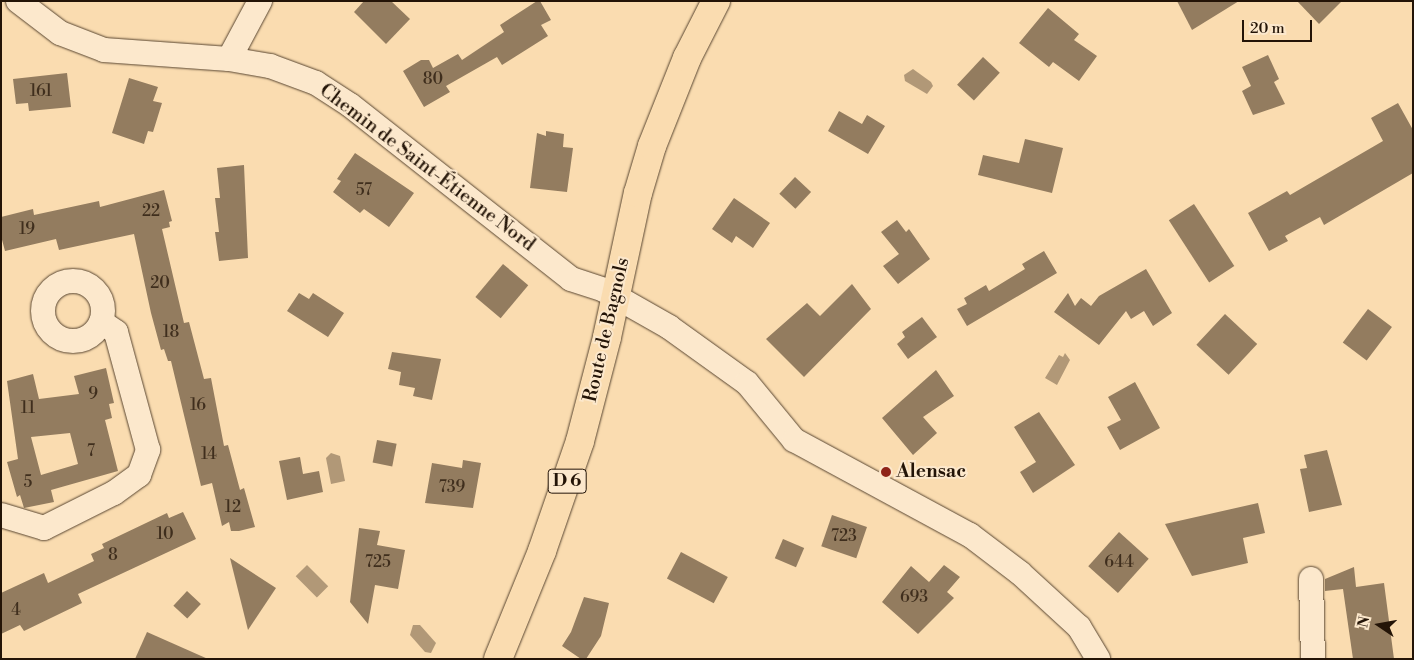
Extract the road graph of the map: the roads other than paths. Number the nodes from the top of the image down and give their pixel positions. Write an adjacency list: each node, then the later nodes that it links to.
1 (18, 1): 4 (street, Chemin de Saint-Étienne Nord)
2 (260, 1): 4 (street)
3 (716, 1): 5 (main road, Route de Bagnols / D 6)
4 (229, 59): 5 (street, Chemin de Saint-Étienne Nord)
5 (616, 297): 9 (main road, Route de Bagnols / D 6); 10 (street, Chemin de Saint-Étienne Nord)
6 (102, 322): 7 (street)
7 (1, 515)
8 (1311, 579): 11 (street)
9 (498, 659)
10 (1098, 659)
11 (1313, 659)

